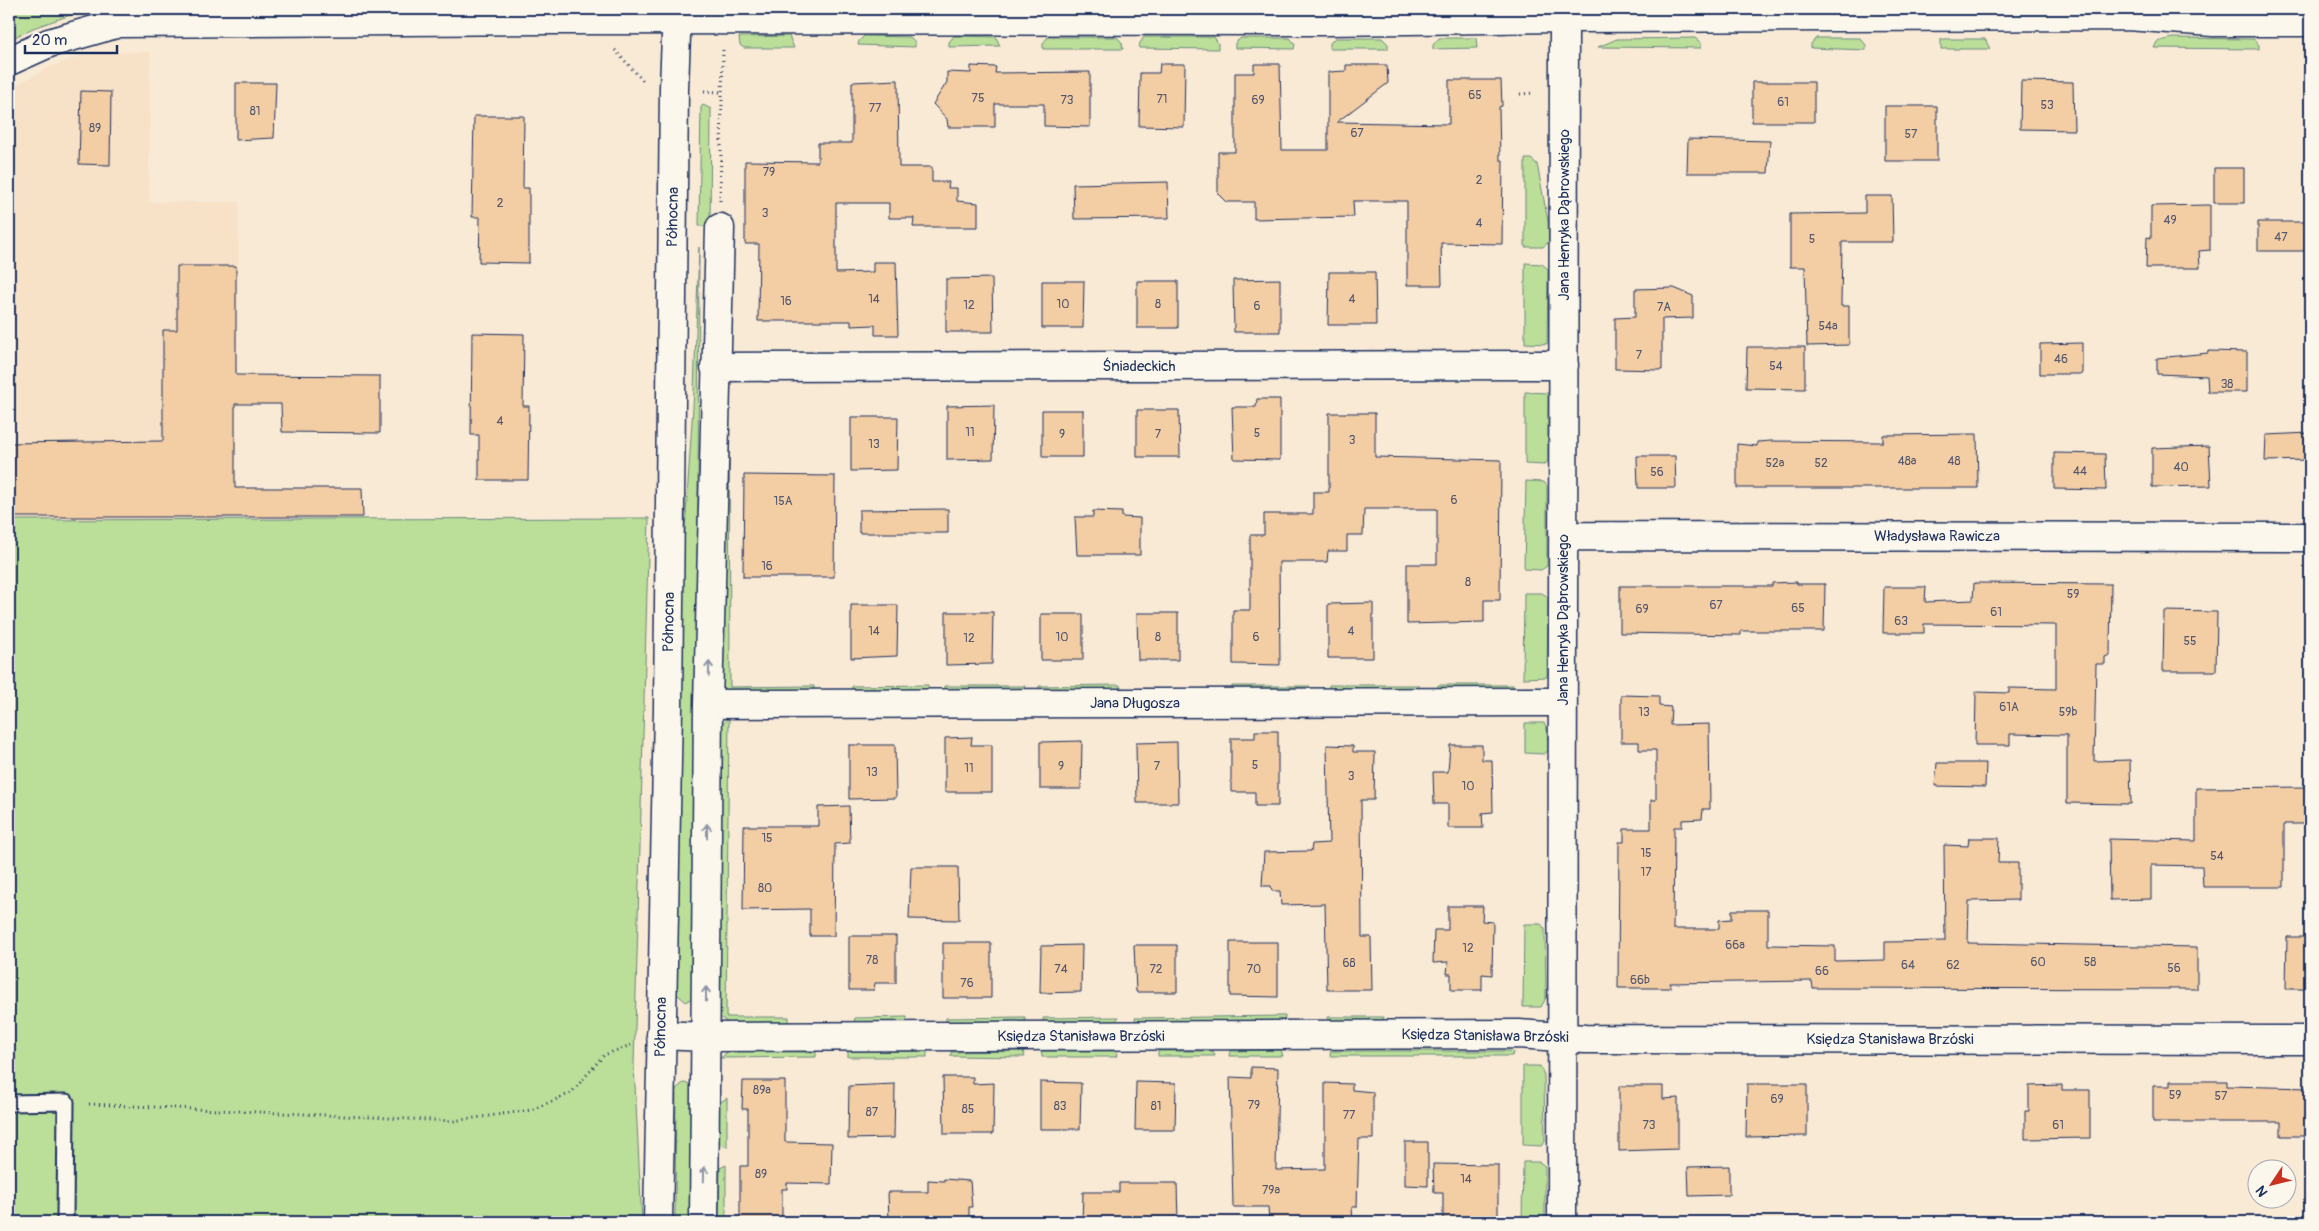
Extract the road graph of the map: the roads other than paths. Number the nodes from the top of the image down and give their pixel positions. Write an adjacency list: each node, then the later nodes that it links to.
1 (1094, 14): 3 (street); 4 (street)
2 (677, 15): 3 (street); 9 (street); 17 (street, Północna)
3 (782, 15)
4 (1326, 15): 7 (street)
5 (2178, 15): 6 (street); 7 (street)
6 (2213, 15): 8 (street)
7 (1564, 18): 11 (street, Jana Henryka Dąbrowskiego)
8 (2310, 22)
9 (9, 60)
10 (720, 228): 12 (street)
11 (1564, 365): 12 (street, Śniadeckich); 13 (street, Jana Henryka Dąbrowskiego)
12 (715, 367): 16 (street, one-way to 12)
13 (1564, 536): 14 (street, Władysława Rawicza); 15 (street, Jana Henryka Dąbrowskiego)
14 (2310, 537)
15 (1562, 702): 16 (street, Jana Długosza); 19 (street, Jana Henryka Dąbrowskiego)
16 (708, 704): 18 (street, one-way to 16)
17 (661, 1035): 18 (street, Księdza Stanisława Brzóski); 23 (street, Północna)
18 (706, 1037): 19 (street, Księdza Stanisława Brzóski); 24 (street, one-way to 18)
19 (1562, 1038): 20 (street, Księdza Stanisława Brzóski); 25 (street, Jana Henryka Dąbrowskiego)
20 (2310, 1040)
21 (9, 1103): 22 (lane)
22 (65, 1222)
23 (658, 1222)
24 (704, 1222)
25 (1562, 1222)

